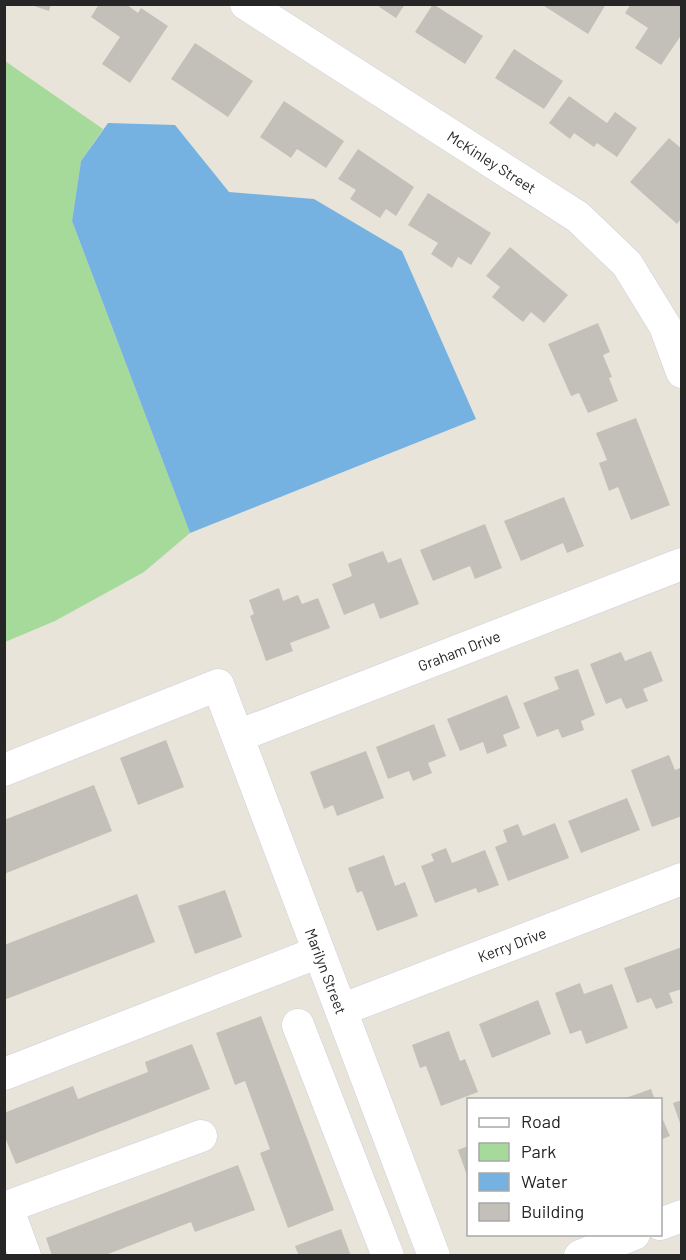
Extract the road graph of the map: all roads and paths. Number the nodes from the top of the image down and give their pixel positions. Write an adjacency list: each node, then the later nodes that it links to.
1 (246, 4): 2 (street, McKinley Street)
2 (681, 372)
3 (681, 564): 4 (street, Graham Drive)
4 (238, 735): 5 (street, Marilyn Street); 7 (street, Marilyn Street)
5 (4, 770)
6 (681, 879): 8 (street, Kerry Drive)
7 (319, 952): 8 (street, Marilyn Street); 10 (street)
8 (341, 1010): 18 (street, Marilyn Street)
9 (298, 1025): 17 (street)
10 (4, 1074)
11 (201, 1136): 12 (street)
12 (6, 1208): 16 (street)
13 (681, 1216): 14 (street)
14 (662, 1223)
15 (629, 1236): 19 (street)
16 (26, 1256)
17 (388, 1256)
18 (434, 1256)
19 (580, 1256)

